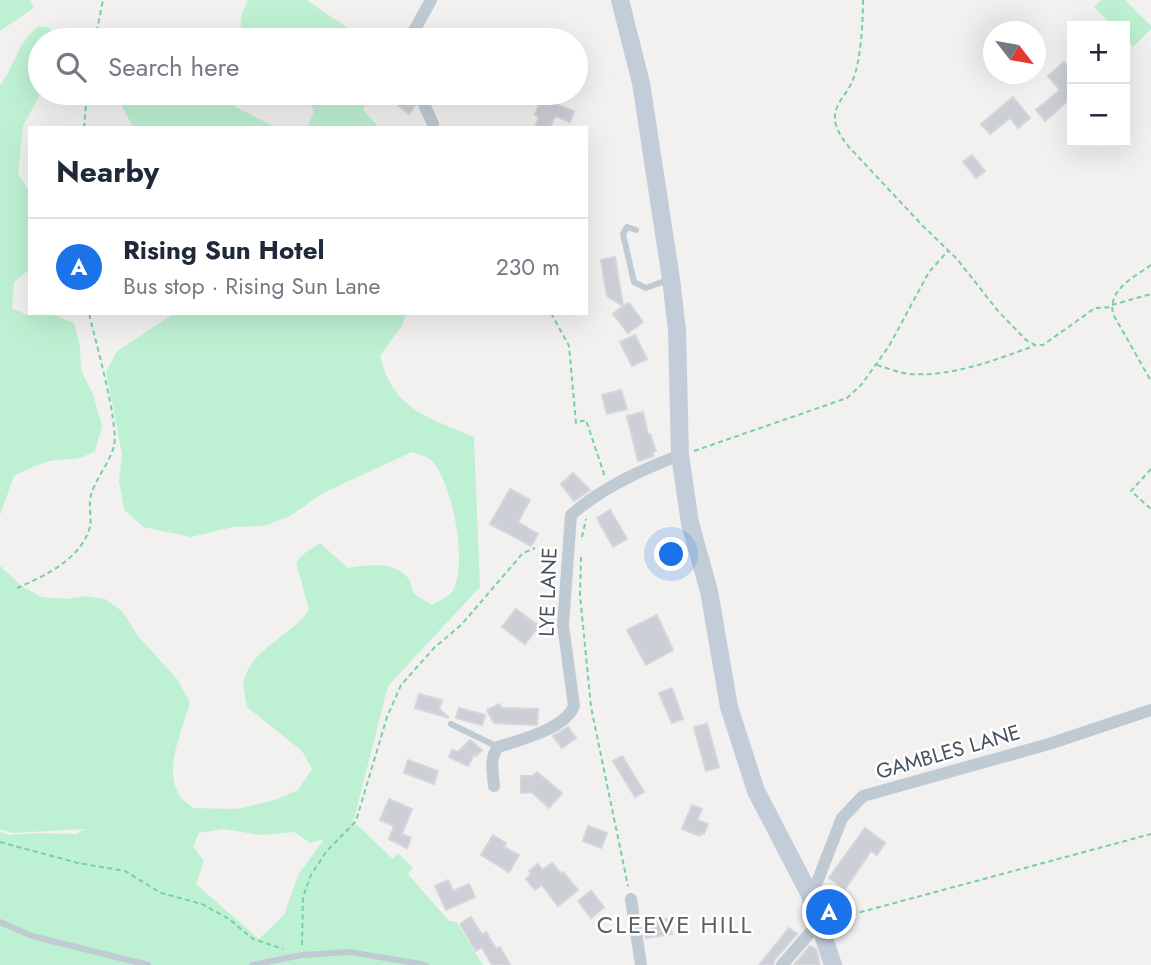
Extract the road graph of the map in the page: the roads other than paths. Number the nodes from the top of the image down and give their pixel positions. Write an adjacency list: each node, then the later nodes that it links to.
1 (431, 0): 3 (street)
2 (620, 0): 7 (main road)
3 (416, 28)
4 (424, 105): 5 (street)
5 (434, 126)
6 (636, 230): 7 (lane)
7 (671, 279): 8 (main road)
8 (680, 455): 11 (street, LYE LANE); 13 (main road)
9 (1151, 710): 13 (street, GAMBLES LANE)
10 (451, 724): 11 (lane)
11 (498, 747): 12 (street)
12 (494, 786)
13 (809, 893): 16 (main road)
14 (631, 899): 20 (street)
15 (0, 922): 17 (lane)
16 (821, 925): 21 (street); 22 (main road)
17 (148, 965)
18 (252, 965): 19 (lane)
19 (426, 965)
20 (641, 965)
21 (782, 965)
22 (833, 965)

